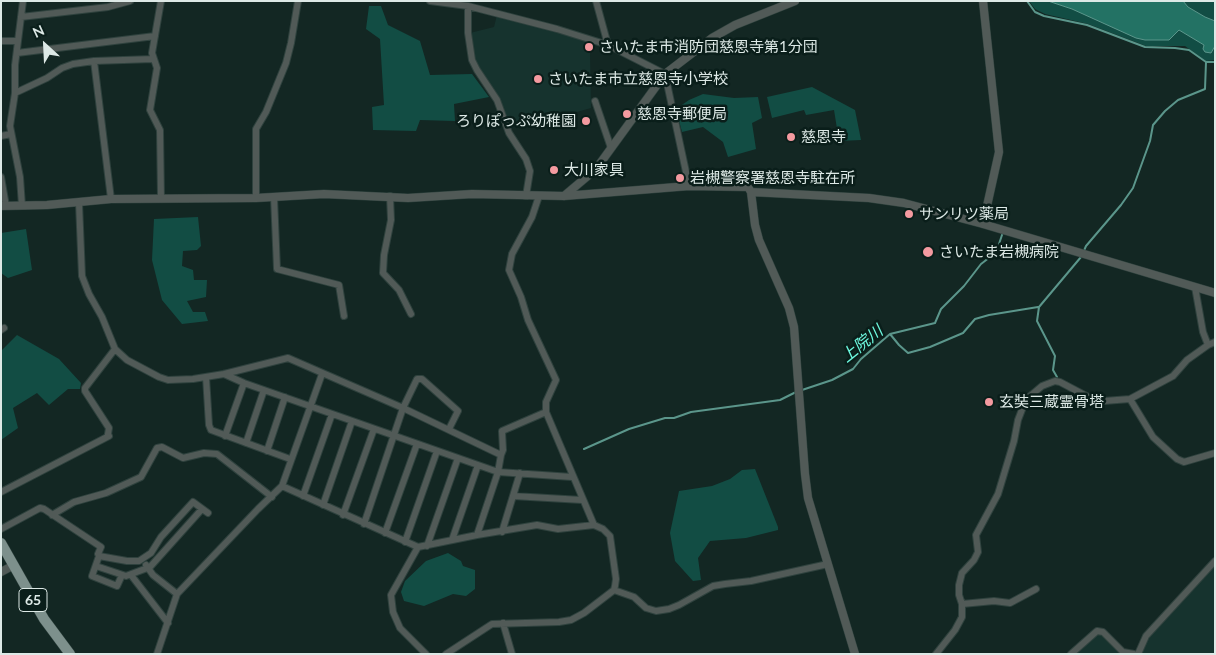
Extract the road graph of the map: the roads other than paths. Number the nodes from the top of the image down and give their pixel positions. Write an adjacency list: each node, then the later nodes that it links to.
1 (23, 1): 10 (street)
2 (130, 1): 10 (street)
3 (160, 1): 11 (street)
4 (298, 1): 32 (street)
5 (430, 1): 9 (street)
6 (596, 1): 14 (street)
7 (795, 1): 18 (street)
8 (983, 1): 38 (street)
9 (468, 6): 14 (street); 28 (street)
10 (21, 17): 13 (street)
11 (155, 36): 15 (street); 16 (street)
12 (1, 41): 13 (street)
13 (18, 41): 15 (street)
14 (608, 45): 18 (street)
15 (17, 53): 19 (street)
16 (153, 59): 17 (street); 34 (street)
17 (94, 61): 19 (street); 33 (street)
18 (664, 74): 23 (street); 25 (street)
19 (15, 94): 21 (street)
20 (595, 100): 23 (street)
21 (11, 134): 22 (street); 37 (street)
22 (1, 136)
23 (611, 148): 30 (street)
24 (1, 177): 36 (street)
25 (689, 186): 26 (street); 30 (street)
26 (750, 192): 38 (street); 98 (street)
27 (390, 196): 28 (street); 31 (street); 41 (street)
28 (526, 196): 29 (street)
29 (538, 196): 30 (street); 54 (street)
30 (564, 196)
31 (274, 197): 32 (street); 42 (street)
32 (256, 198): 34 (street)
33 (111, 199): 34 (street); 35 (street)
34 (161, 199)
35 (79, 203): 37 (street); 44 (street)
36 (4, 206): 37 (street)
37 (22, 206)
38 (984, 224): 39 (street)
39 (1195, 287): 40 (street); 43 (street)
40 (1215, 293)
41 (411, 314)
42 (344, 316)
43 (1211, 344): 51 (street)
44 (115, 349): 47 (street); 74 (street)
45 (224, 374): 46 (street); 47 (street); 48 (street)
46 (322, 374): 52 (street); 53 (street)
47 (206, 377): 59 (street)
48 (244, 383): 49 (street); 59 (street)
49 (264, 390): 50 (street); 61 (street)
50 (285, 397): 52 (street); 63 (street)
51 (1130, 400): 65 (street); 108 (street)
52 (310, 406): 55 (street); 68 (street)
53 (403, 408): 58 (street); 58 (street); 60 (street)
54 (546, 412): 66 (street); 72 (street)
55 (332, 414): 56 (street); 75 (street)
56 (352, 421): 57 (street); 79 (street)
57 (374, 429): 60 (street); 83 (street)
58 (449, 429): 66 (street)
59 (226, 436): 61 (street)
60 (395, 436): 62 (street); 84 (street)
61 (246, 443): 63 (street)
62 (417, 444): 64 (street); 88 (street)
63 (267, 451): 68 (street)
64 (437, 451): 67 (street); 91 (street)
65 (1215, 453)
66 (501, 455): 70 (street)
67 (458, 458): 69 (street); 93 (street)
68 (290, 460): 73 (street)
69 (478, 466): 70 (street); 90 (street)
70 (498, 472): 71 (street); 89 (street)
71 (520, 473): 72 (street); 76 (street)
72 (572, 477): 78 (street)
73 (282, 486): 75 (street); 77 (street)
74 (1, 492)
75 (303, 496): 79 (street)
76 (513, 496): 78 (street); 87 (street)
77 (272, 497): 82 (street); 107 (street)
78 (582, 500): 85 (street)
79 (323, 505): 83 (street)
80 (202, 509): 81 (street); 96 (street); 101 (street)
81 (208, 513)
82 (52, 514): 86 (street); 95 (street)
83 (343, 515): 84 (street)
84 (364, 524): 88 (street)
85 (594, 526): 87 (street); 106 (street)
86 (1, 529)
87 (502, 532): 89 (street)
88 (385, 534): 91 (street)
89 (477, 535): 90 (street)
90 (452, 540): 93 (street)
91 (405, 542): 94 (street)
92 (1, 543): 99 (main road, 65)
93 (427, 546): 94 (street)
94 (418, 548): 114 (street)
95 (99, 556): 96 (street); 100 (street)
96 (143, 560): 101 (street)
97 (1215, 561): 120 (street)
98 (828, 564): 106 (street); 117 (street)
99 (14, 565): 102 (street); 112 (main road, 65)
100 (96, 566): 103 (street); 103 (street)
101 (148, 568): 104 (street); 107 (street)
102 (1, 572)
103 (122, 575): 104 (street)
104 (131, 575): 109 (street)
105 (1036, 589): 108 (street)
106 (614, 590): 110 (street)
107 (177, 594): 109 (street)
108 (962, 604): 111 (street)
109 (168, 623): 113 (street)
110 (503, 623): 115 (street); 116 (street)
111 (940, 652)
112 (70, 654)
113 (157, 654)
114 (426, 654)
115 (446, 654)
116 (512, 654)
117 (855, 654)
118 (1071, 654): 119 (street)
119 (1134, 654)
120 (1138, 654)

